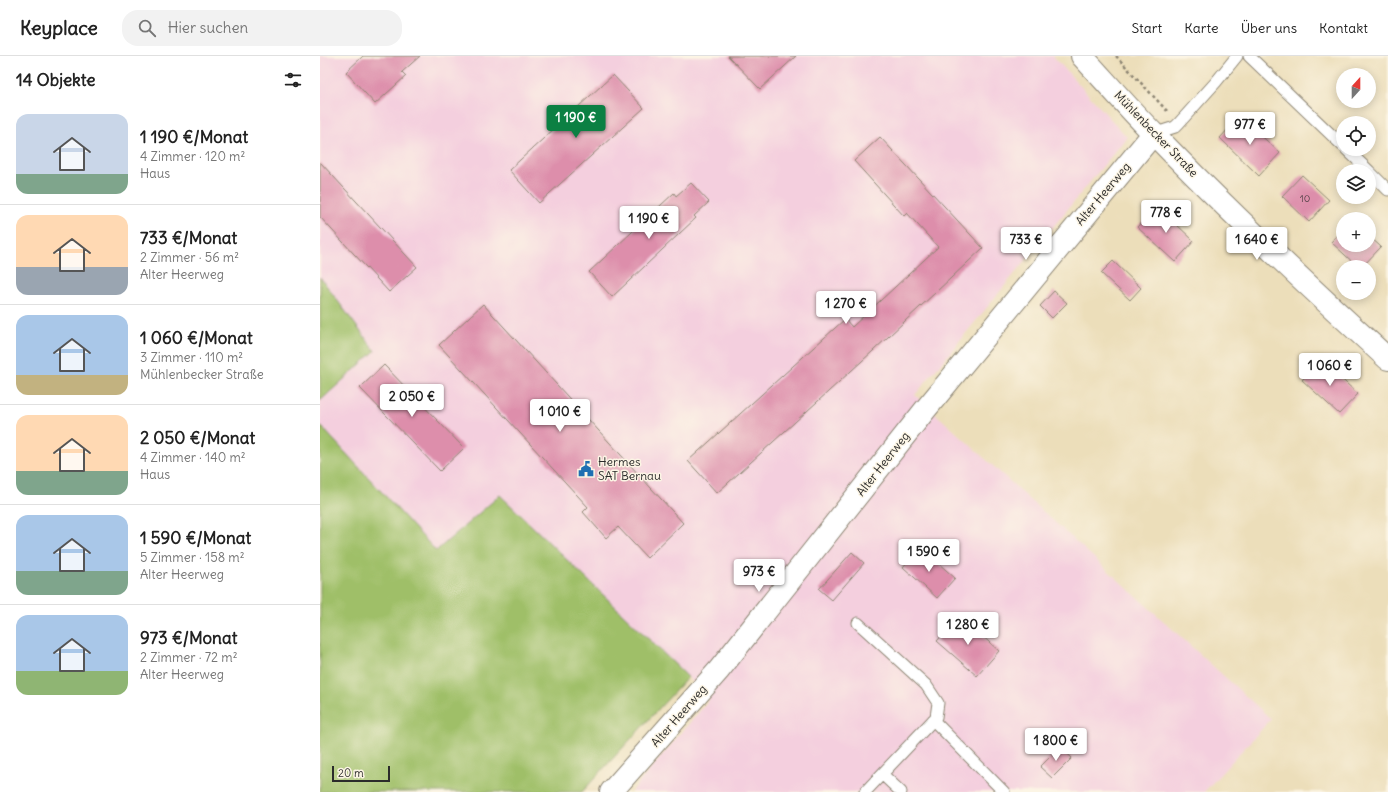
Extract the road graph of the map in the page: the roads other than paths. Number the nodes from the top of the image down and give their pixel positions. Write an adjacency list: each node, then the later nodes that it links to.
1 (1082, 56): 4 (street, Mühlenbecker Straße)
2 (1237, 56): 4 (lane)
3 (1249, 56): 5 (lane)
4 (1153, 134): 10 (street, Mühlenbecker Straße); 14 (street, Alter Heerweg)
5 (1336, 139)
6 (1353, 156): 7 (lane)
7 (1362, 164)
8 (1376, 178): 9 (lane)
9 (1388, 190)
10 (1388, 359)
11 (858, 623): 12 (lane)
12 (933, 720): 13 (lane); 17 (lane)
13 (882, 774): 15 (lane); 16 (lane)
14 (611, 792)
15 (865, 792)
16 (902, 792)
17 (1004, 792)

